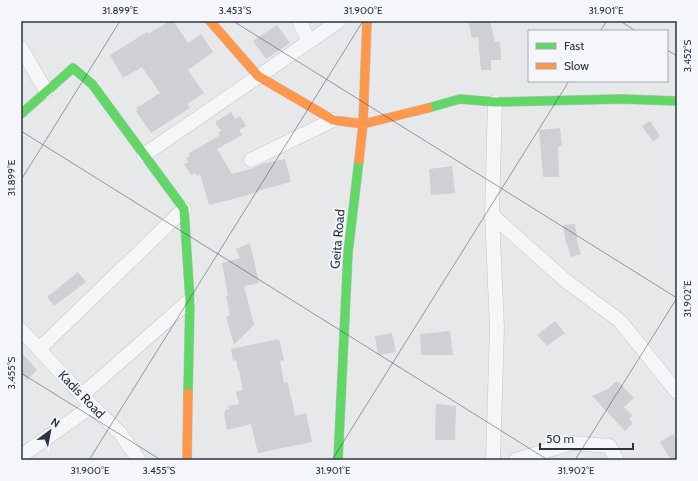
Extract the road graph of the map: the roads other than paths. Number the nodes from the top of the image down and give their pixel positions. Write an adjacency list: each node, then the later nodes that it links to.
1 (210, 21): 7 (street)
2 (299, 21): 5 (street)
3 (339, 21): 5 (street)
4 (367, 21): 13 (street, Geita Road)
5 (309, 41): 7 (street)
6 (21, 48): 8 (street)
7 (258, 76): 12 (street); 14 (street)
8 (46, 90): 11 (street); 14 (street)
9 (677, 100): 10 (street)
10 (495, 102): 13 (street); 17 (street)
11 (21, 114)
12 (333, 120): 13 (street); 15 (street)
13 (363, 124): 27 (street, Geita Road)
14 (144, 155): 16 (street)
15 (251, 160)
16 (184, 209): 18 (street); 20 (street)
17 (492, 215): 21 (street); 28 (street)
18 (190, 300): 22 (street); 26 (street)
19 (21, 330): 20 (street, Kadis Road)
20 (39, 349): 22 (street, Kadis Road)
21 (677, 392)
22 (82, 395): 23 (street, Kadis Road)
23 (92, 406): 24 (street); 25 (street, Kadis Road)
24 (21, 456)
25 (139, 460)
26 (187, 460)
27 (338, 460)
28 (493, 460)
29 (516, 460): 30 (street)
30 (617, 460)

